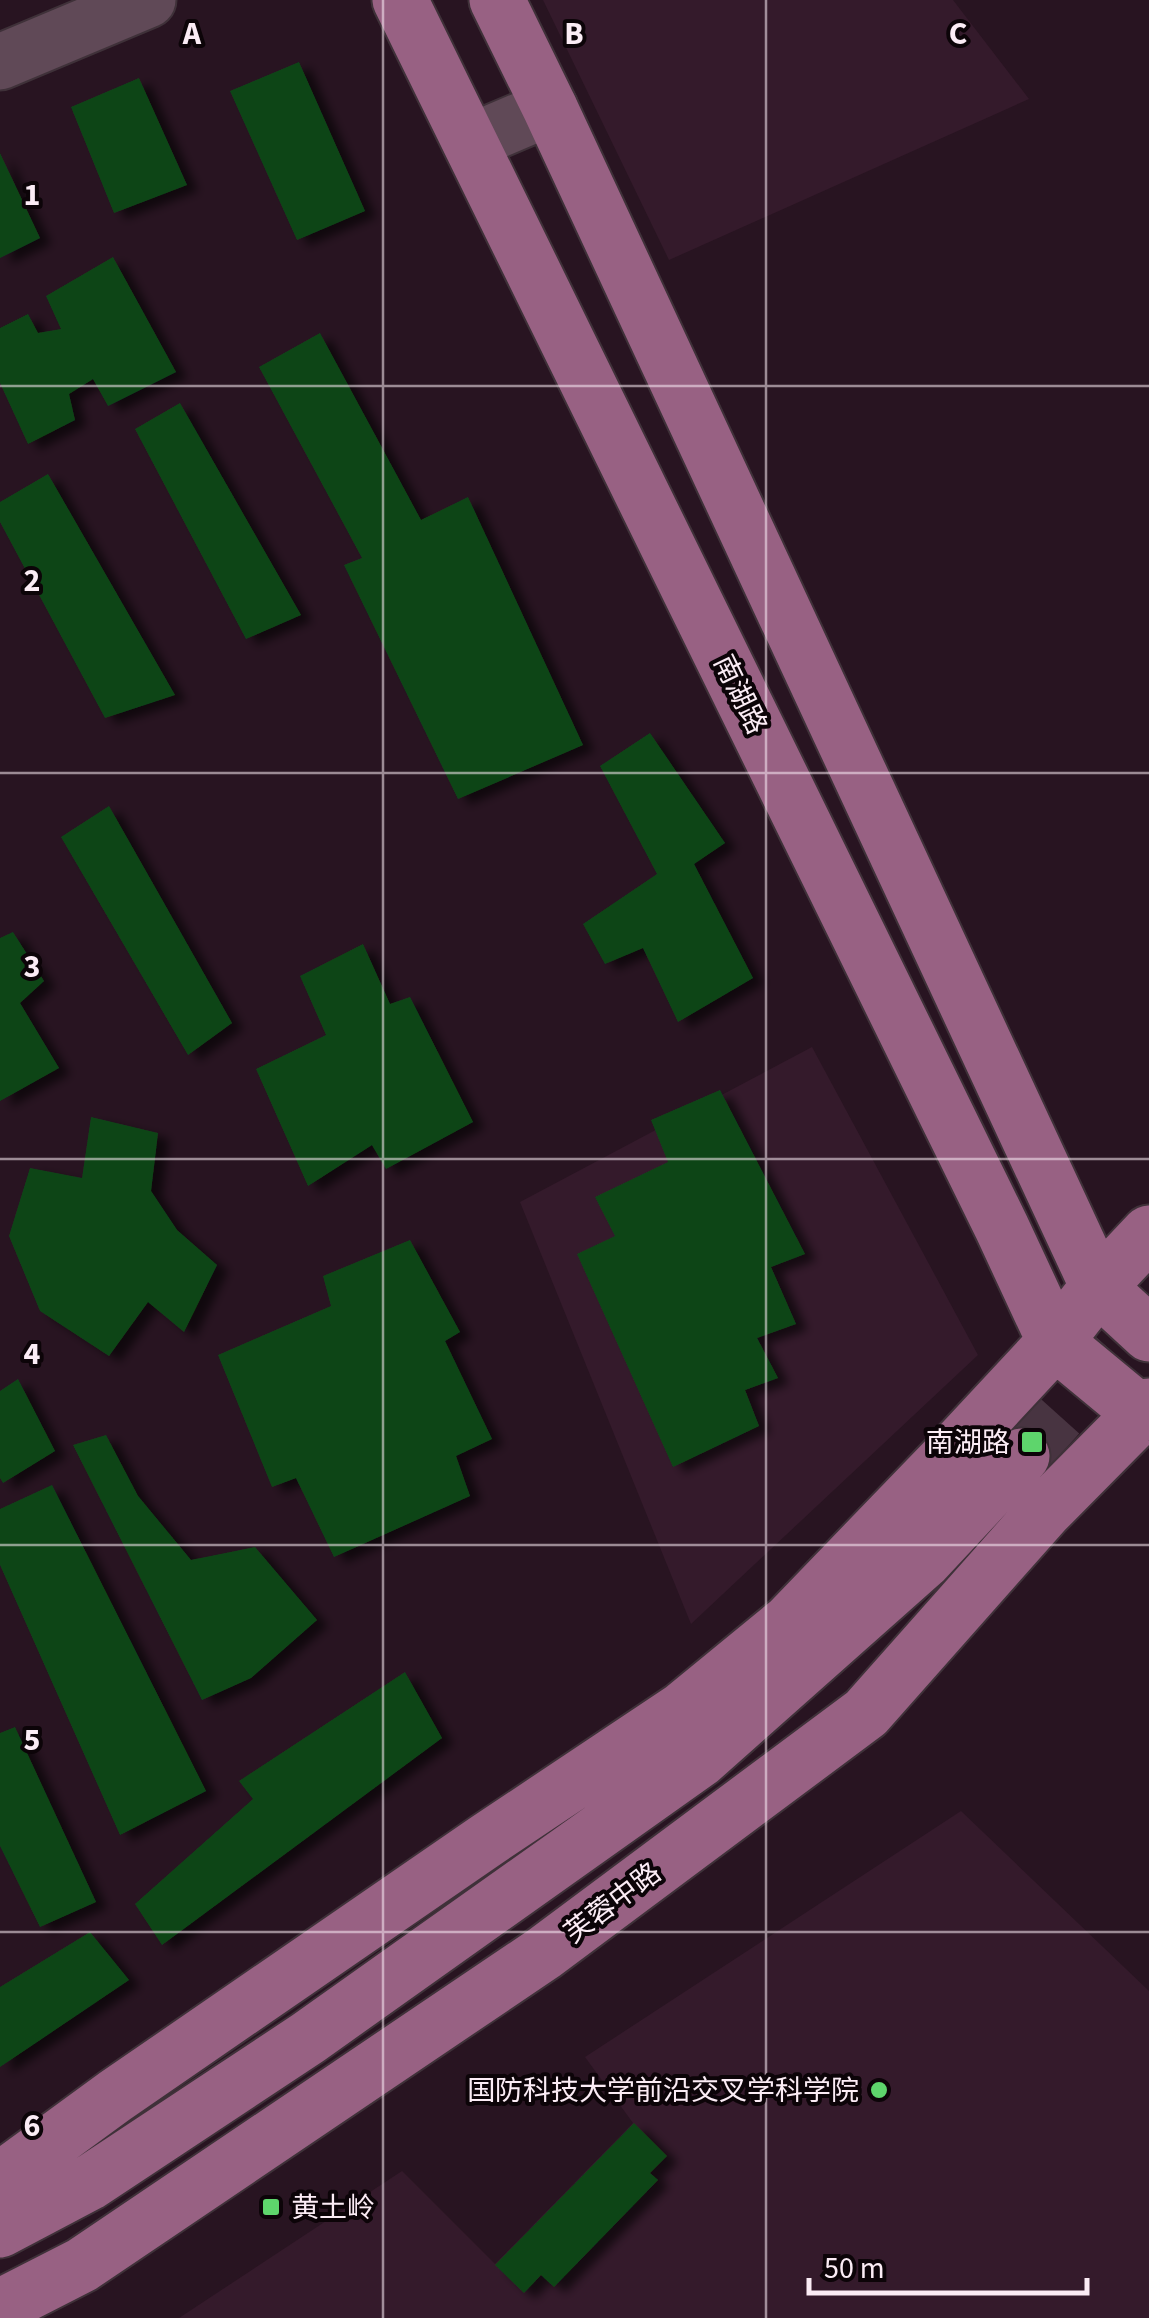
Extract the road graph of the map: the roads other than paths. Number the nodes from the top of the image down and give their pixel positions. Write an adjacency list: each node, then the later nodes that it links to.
1 (148, 0): 4 (street)
2 (400, 0): 6 (main road, 南湖路)
3 (497, 0): 5 (main road)
4 (0, 62)
5 (550, 108): 6 (street); 8 (main road)
6 (470, 142): 10 (main road, 南湖路)
7 (1149, 1233): 8 (main road)
8 (1098, 1286): 9 (main road); 10 (main road)
9 (1149, 1334)
10 (1054, 1342): 11 (main road, 南湖路); 13 (main road)
11 (1145, 1410): 15 (main road, 芙蓉中路)
12 (1022, 1456): 14 (main road)
13 (0, 2180)
14 (0, 2230)
15 (0, 2307)

